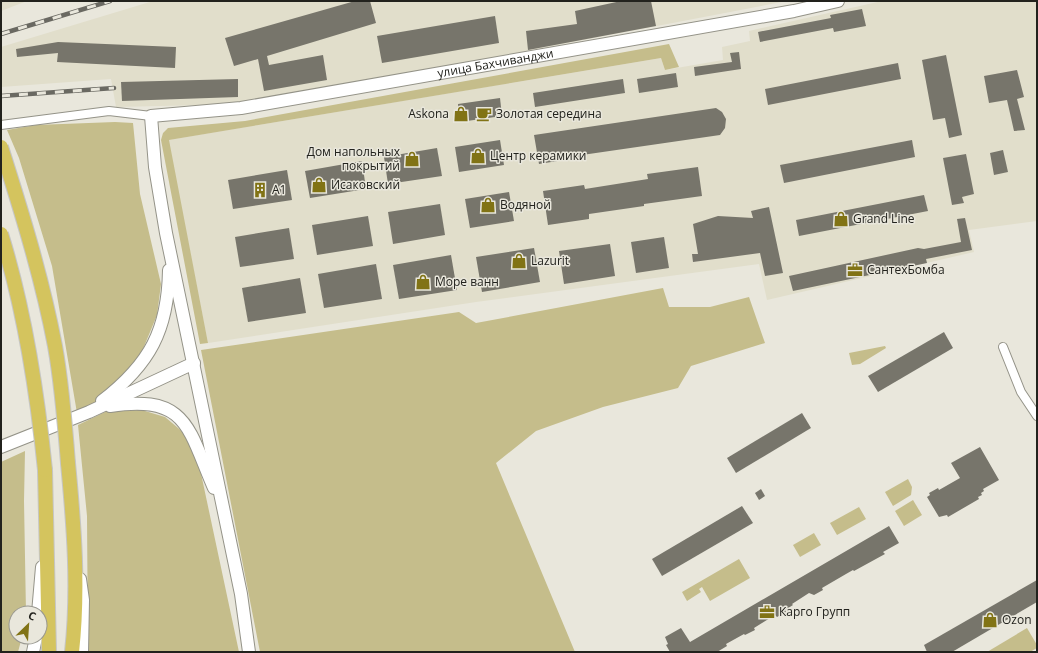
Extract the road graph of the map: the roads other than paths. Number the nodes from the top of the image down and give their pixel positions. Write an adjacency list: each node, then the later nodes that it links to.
1 (838, 1): 2 (main road, улица Бахчиванджи)
2 (151, 116): 3 (street); 6 (main road)
3 (1, 125)
4 (1, 147): 14 (highway, bridge)
5 (1, 234): 13 (highway, bridge)
6 (170, 251): 8 (main road); 9 (main road)
7 (1003, 347): 10 (street)
8 (194, 363): 9 (main road); 12 (main road)
9 (92, 410): 11 (main road); 12 (main road)
10 (1037, 416)
11 (1, 447)
12 (223, 509): 19 (main road)
13 (47, 538): 15 (main road); 16 (highway)
14 (74, 539): 17 (highway); 18 (main road)
15 (39, 605)
16 (49, 652)
17 (72, 652)
18 (82, 652)
19 (249, 652)

